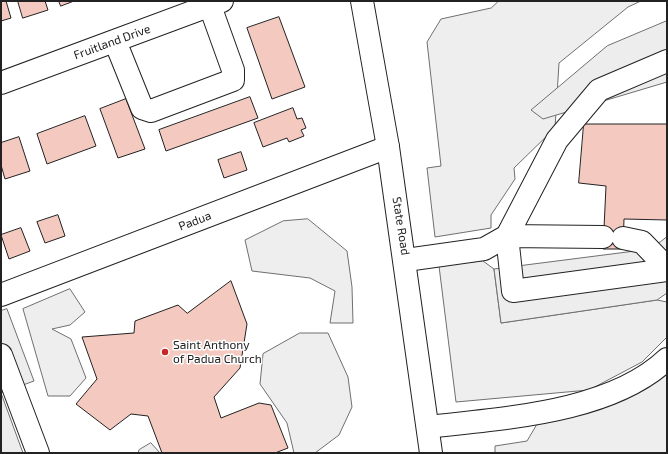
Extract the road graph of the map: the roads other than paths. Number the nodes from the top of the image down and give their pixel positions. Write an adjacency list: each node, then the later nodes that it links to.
1 (362, 1): 6 (main road, State Road)
2 (204, 5): 3 (main road, Fruitland Drive); 3 (main road)
3 (115, 41): 5 (main road, Fruitland Drive)
4 (667, 61): 7 (main road)
5 (1, 83)
6 (388, 147): 8 (main road, State Road); 10 (main road, Padua)
7 (507, 236): 8 (main road); 9 (main road); 9 (main road)
8 (406, 260): 13 (main road, State Road)
9 (667, 269)
10 (1, 295)
11 (1, 354): 14 (main road)
12 (667, 359): 13 (main road)
13 (428, 427): 15 (main road, State Road)
14 (38, 453)
15 (432, 453)

